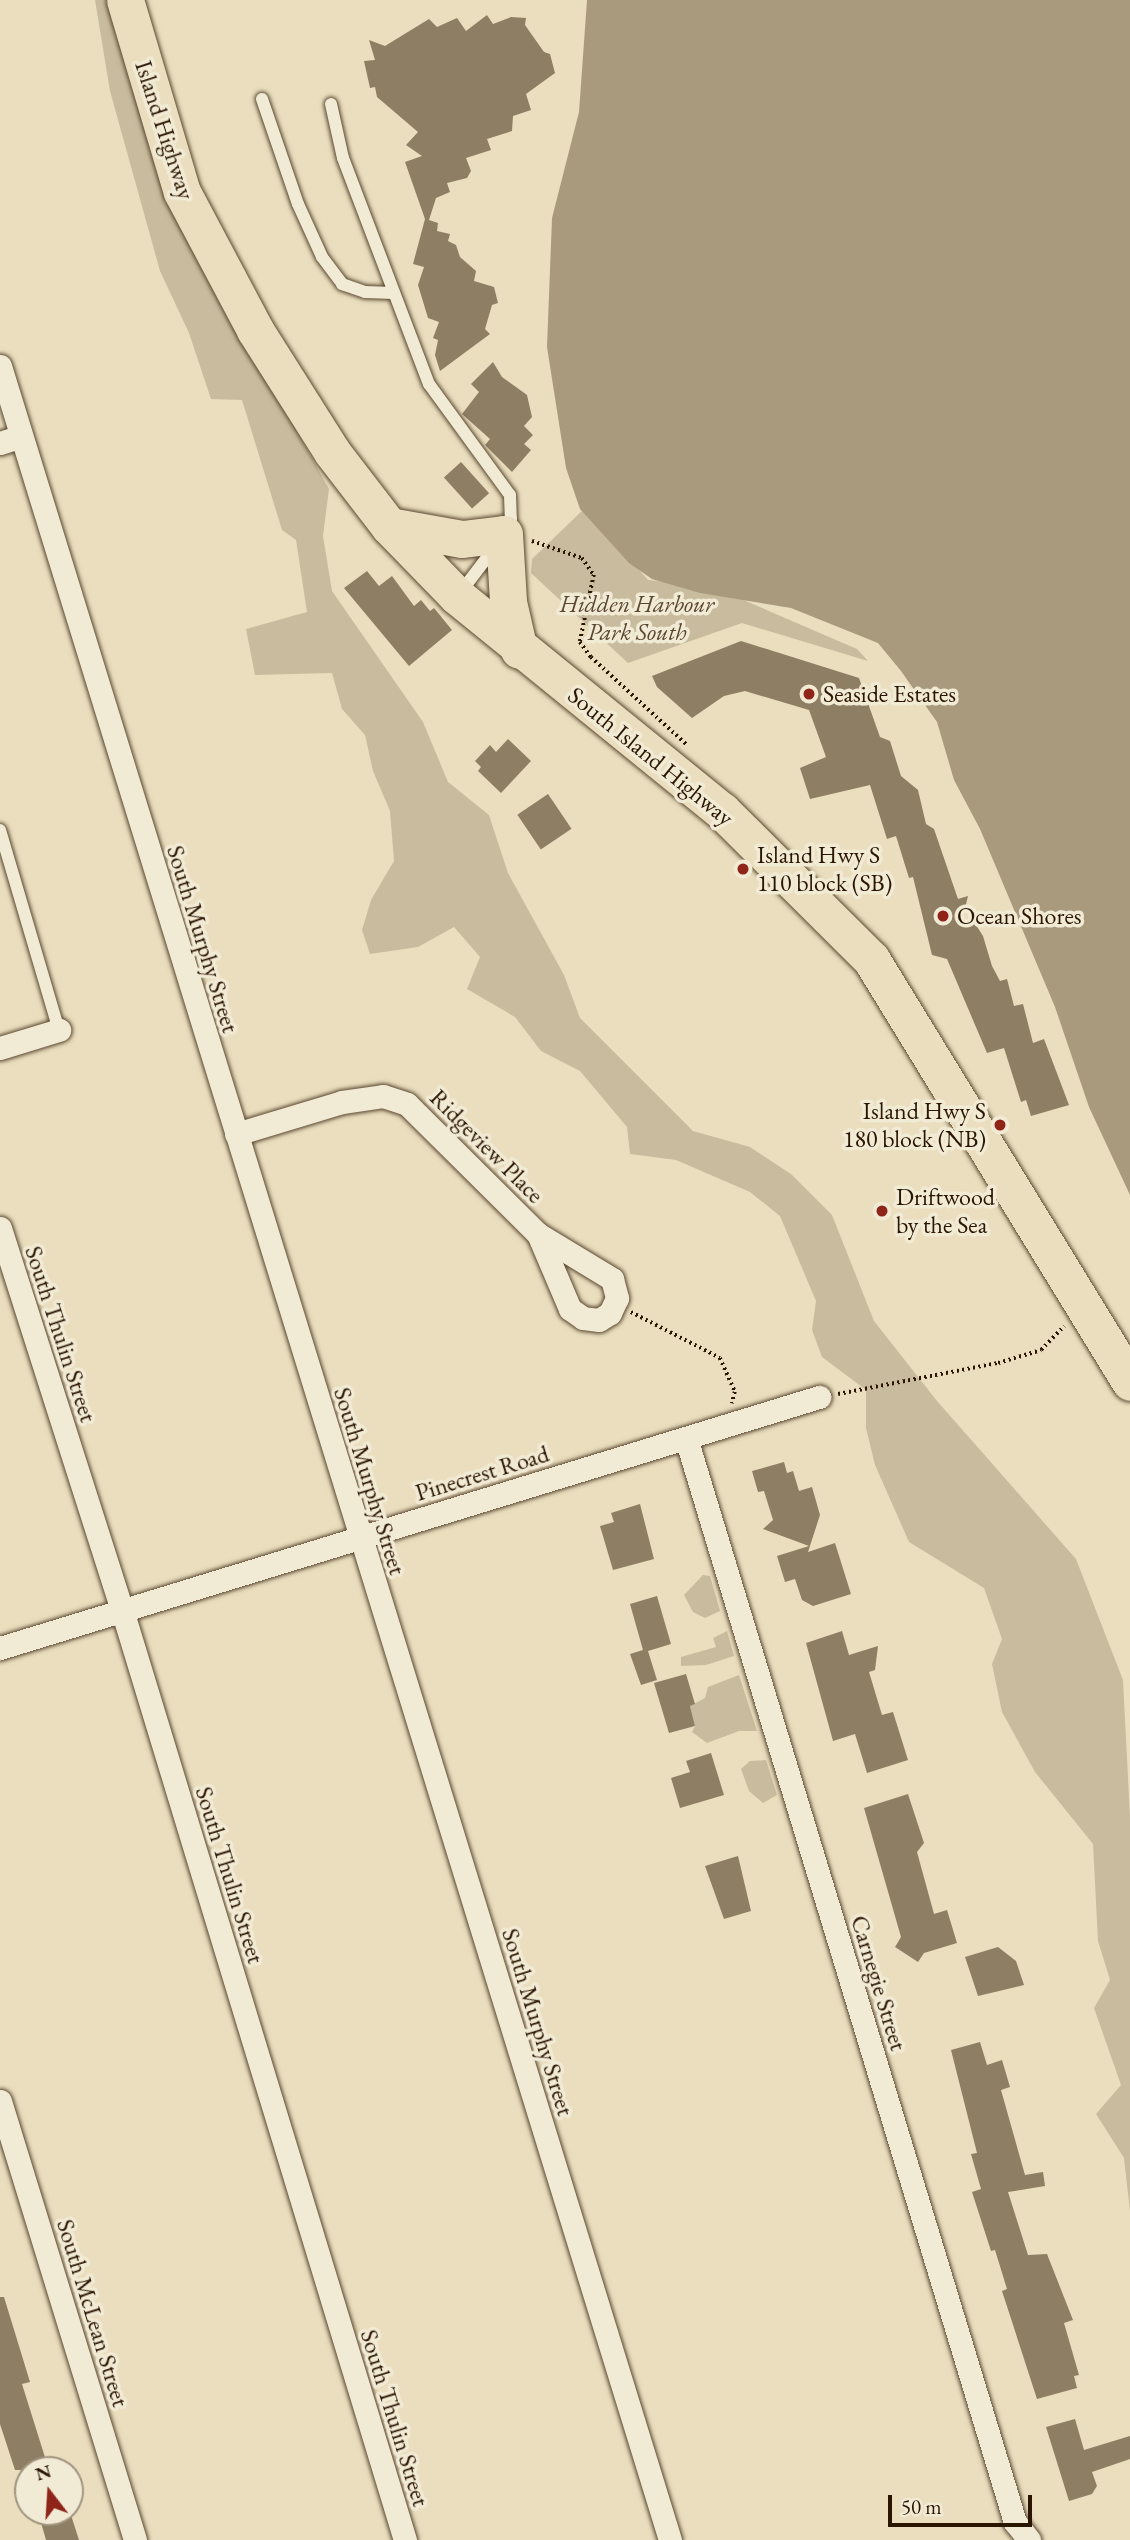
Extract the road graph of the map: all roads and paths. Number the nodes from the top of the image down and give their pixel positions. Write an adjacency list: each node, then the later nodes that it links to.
1 (125, 0): 5 (main road, Island Highway)
2 (262, 99): 4 (lane)
3 (331, 104): 4 (lane)
4 (394, 293): 9 (lane)
5 (255, 330): 8 (main road, South Island Highway)
6 (0, 366): 7 (street, South Murphy Street)
7 (11, 440): 15 (street, South Murphy Street)
8 (389, 526): 9 (main road); 10 (main road, South Island Highway)
9 (505, 534): 10 (lane); 11 (main road)
10 (457, 596): 11 (main road, South Island Highway)
11 (519, 650): 20 (main road, South Island Highway)
12 (0, 830): 13 (lane)
13 (59, 1030): 14 (street)
14 (0, 1048)
15 (236, 1134): 17 (street, Ridgeview Place); 24 (street, South Murphy Street)
16 (0, 1228): 25 (street, South Thulin Street)
17 (538, 1234): 18 (street, Ridgeview Place); 18 (street, Ridgeview Place)
18 (614, 1303): 22 (path)
19 (1066, 1324): 21 (path)
20 (1130, 1382)
21 (819, 1397): 22 (street, Pinecrest Road)
22 (724, 1426): 23 (street, Pinecrest Road)
23 (686, 1437): 24 (street, Pinecrest Road); 31 (street, Carnegie Street)
24 (360, 1539): 25 (street, Pinecrest Road); 30 (street, South Murphy Street)
25 (123, 1613): 26 (street, Pinecrest Road); 29 (street, South Thulin Street)
26 (0, 1648)
27 (0, 2101): 28 (street, South McLean Street)
28 (135, 2540)
29 (405, 2540)
30 (670, 2540)
31 (1029, 2540)

